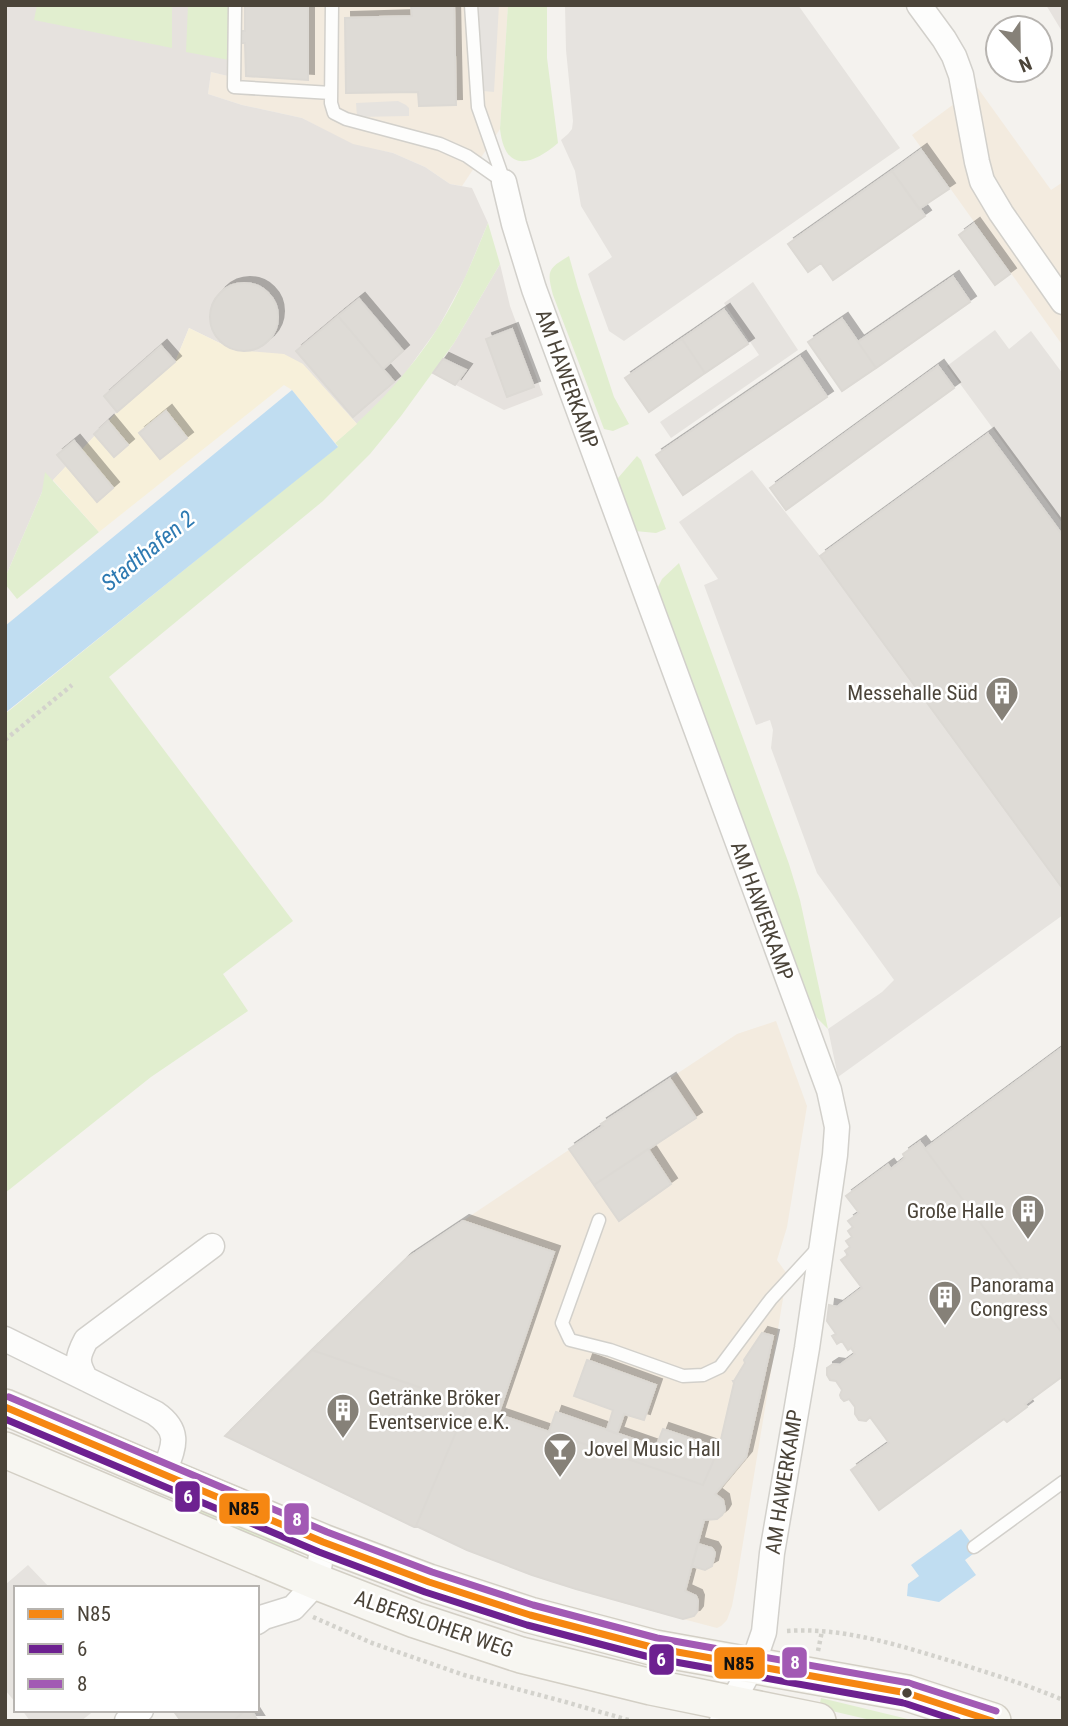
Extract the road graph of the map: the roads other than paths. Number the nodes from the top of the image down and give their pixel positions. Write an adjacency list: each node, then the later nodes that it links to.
1 (235, 5): 5 (lane)
2 (332, 5): 5 (lane)
3 (471, 5): 6 (lane, AM HAWERKAMP)
4 (919, 5): 7 (street)
5 (331, 93): 6 (lane)
6 (504, 182): 9 (street, AM HAWERKAMP)
7 (1063, 302)
8 (599, 1220): 9 (lane)
9 (822, 1244): 22 (street, AM HAWERKAMP)
10 (212, 1246): 12 (street)
11 (5, 1339): 12 (street)
12 (86, 1379): 15 (street)
13 (5, 1407): 15 (main road, ALBERSLOHER WEG)
14 (5, 1450): 17 (main road, ALBERSLOHER WEG)
15 (163, 1475): 17 (main road); 18 (main road, ALBERSLOHER WEG)
16 (1063, 1482): 19 (lane)
17 (146, 1511): 20 (main road, ALBERSLOHER WEG)
18 (323, 1542): 20 (street); 22 (main road, ALBERSLOHER WEG)
19 (974, 1547)
20 (317, 1582): 21 (street); 23 (main road, ALBERSLOHER WEG)
21 (259, 1621)
22 (753, 1664): 23 (street); 25 (main road, ALBERSLOHER WEG)
23 (727, 1712): 24 (main road, ALBERSLOHER WEG)
24 (818, 1721)
25 (993, 1721)

